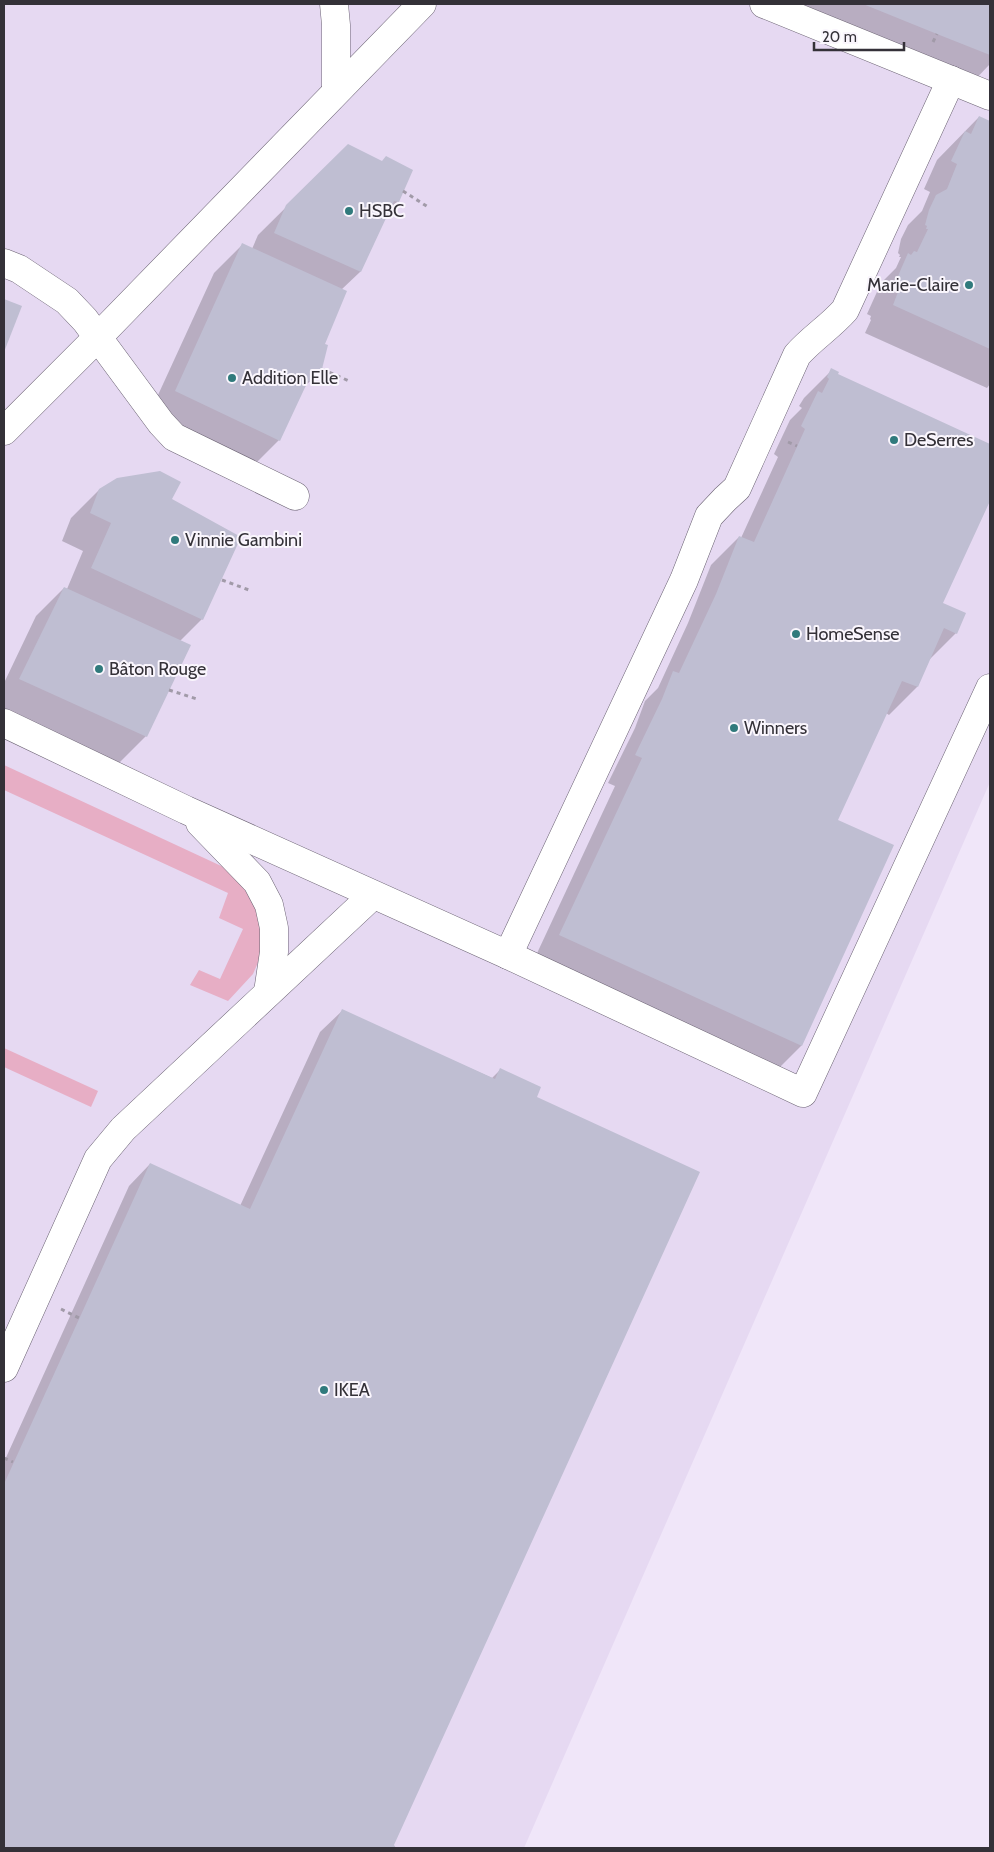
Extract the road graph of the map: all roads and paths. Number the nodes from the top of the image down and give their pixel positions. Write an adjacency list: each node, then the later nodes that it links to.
1 (334, 4): 5 (street)
2 (422, 4): 5 (street)
3 (764, 4): 4 (street)
4 (950, 80): 6 (street); 23 (street)
5 (336, 92): 10 (street)
6 (990, 96)
7 (403, 191): 8 (path)
8 (428, 207)
9 (4, 262): 10 (street)
10 (98, 338): 13 (street); 14 (street)
11 (322, 369): 12 (path)
12 (349, 381)
13 (4, 431)
14 (295, 496)
15 (222, 580): 16 (path)
16 (249, 590)
17 (990, 688): 23 (street)
18 (169, 690): 19 (path)
19 (197, 699)
20 (5, 723): 21 (street)
21 (186, 810): 22 (street); 24 (street)
22 (373, 895): 23 (street); 24 (street)
23 (508, 955)
24 (268, 992): 25 (street)
25 (4, 1368)
26 (4, 1458): 27 (path)
27 (13, 1462)

